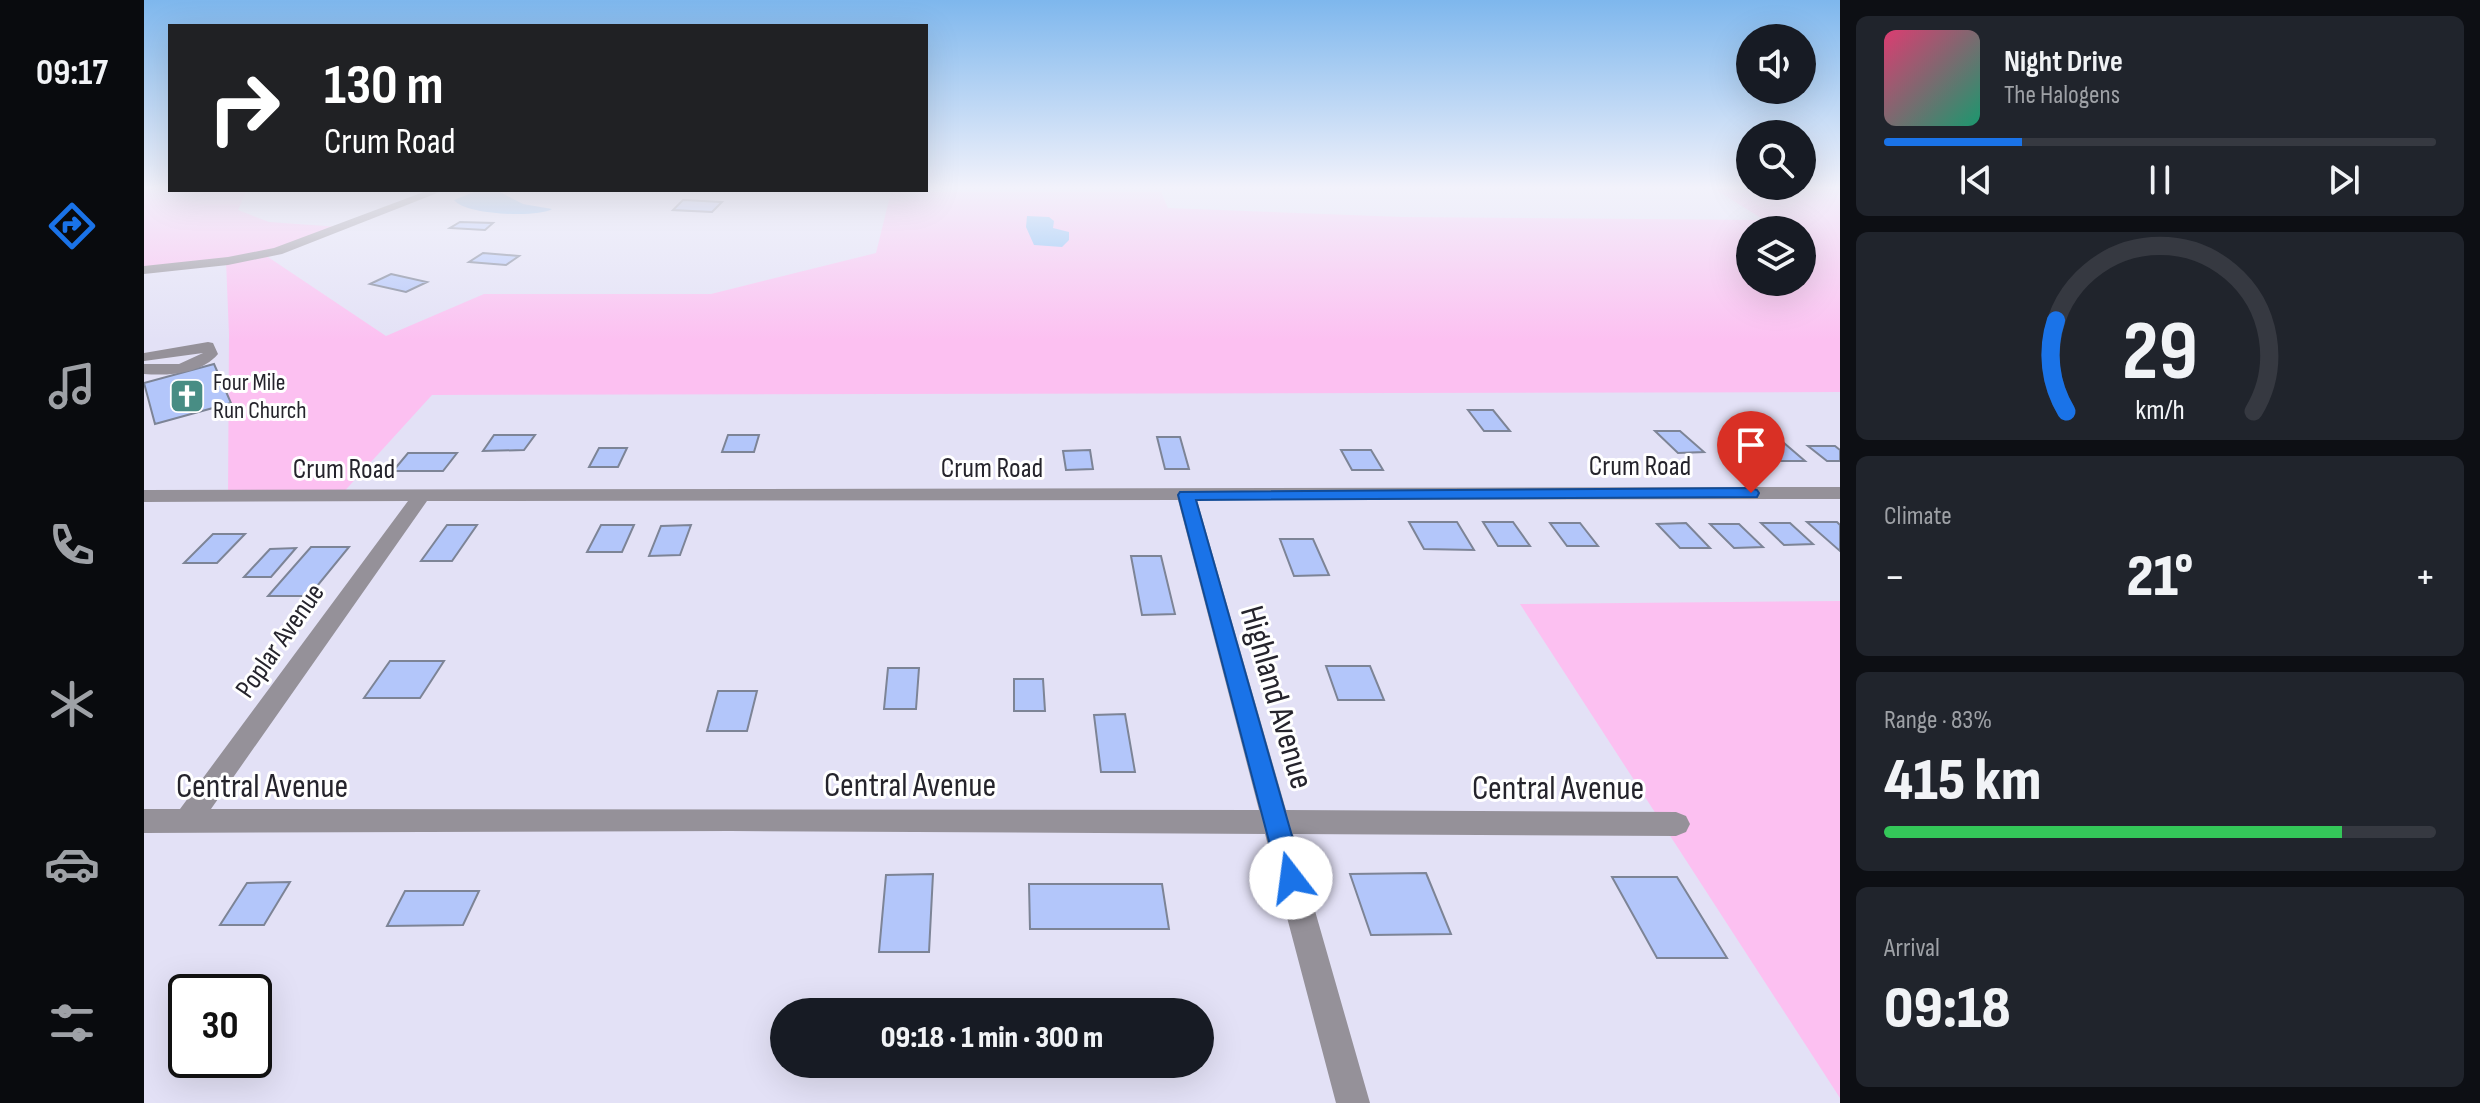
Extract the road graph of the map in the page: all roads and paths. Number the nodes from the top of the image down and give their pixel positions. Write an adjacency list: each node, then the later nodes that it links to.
1 (317, 237): 2 (street)
2 (144, 270)
3 (144, 357): 4 (street)
4 (144, 369)
5 (1840, 493): 6 (street, Crum Road)
6 (1186, 495): 8 (street, Crum Road); 11 (street, Highland Avenue)
7 (144, 496): 8 (street, Crum Road)
8 (421, 496): 9 (street, Poplar Avenue)
9 (188, 820): 10 (street, Central Avenue); 11 (street, Central Avenue)
10 (144, 821)
11 (1275, 822): 12 (street, Central Avenue); 13 (street, Highland Avenue)
12 (1676, 824)
13 (1353, 1103)

